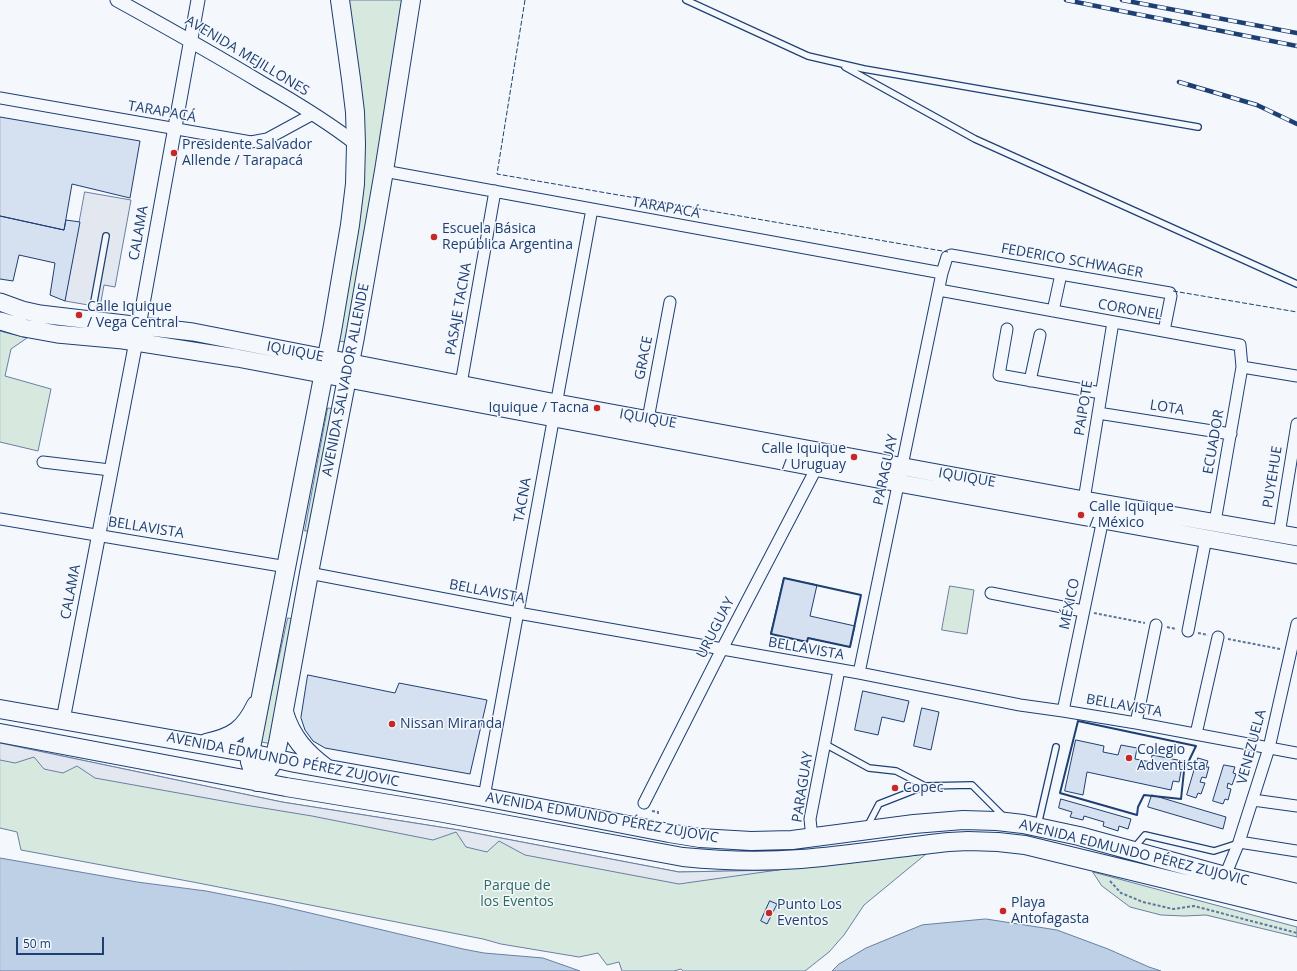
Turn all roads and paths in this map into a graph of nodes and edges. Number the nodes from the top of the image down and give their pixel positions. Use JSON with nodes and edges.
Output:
{"nodes":[{"id":1,"x":117,"y":0,"type":"edge"},
{"id":2,"x":198,"y":0,"type":"edge"},
{"id":3,"x":340,"y":0,"type":"edge"},
{"id":4,"x":411,"y":0,"type":"edge"},
{"id":5,"x":686,"y":0,"type":"edge"},
{"id":6,"x":190,"y":40,"type":"junction"},
{"id":7,"x":839,"y":63,"type":"junction"},
{"id":8,"x":0,"y":98,"type":"edge"},
{"id":9,"x":313,"y":114,"type":"junction"},
{"id":10,"x":1198,"y":127,"type":"dead end"},
{"id":11,"x":174,"y":129,"type":"junction"},
{"id":12,"x":356,"y":144,"type":"junction"},
{"id":13,"x":384,"y":171,"type":"junction"},
{"id":14,"x":495,"y":191,"type":"junction"},
{"id":15,"x":592,"y":209,"type":"junction"},
{"id":16,"x":106,"y":236,"type":"dead end"},
{"id":17,"x":942,"y":273,"type":"junction"},
{"id":18,"x":1061,"y":274,"type":"junction"},
{"id":19,"x":1297,"y":284,"type":"edge"},
{"id":20,"x":939,"y":290,"type":"junction"},
{"id":21,"x":0,"y":302,"type":"edge"},
{"id":22,"x":670,"y":302,"type":"dead end"},
{"id":23,"x":1053,"y":311,"type":"junction"},
{"id":24,"x":90,"y":320,"type":"junction"},
{"id":25,"x":0,"y":321,"type":"edge"},
{"id":26,"x":1113,"y":322,"type":"junction"},
{"id":27,"x":139,"y":326,"type":"junction"},
{"id":28,"x":1007,"y":328,"type":"dead end"},
{"id":29,"x":1164,"y":331,"type":"junction"},
{"id":30,"x":1040,"y":335,"type":"dead end"},
{"id":31,"x":135,"y":342,"type":"junction"},
{"id":32,"x":325,"y":367,"type":"junction"},
{"id":33,"x":1242,"y":367,"type":"junction"},
{"id":34,"x":349,"y":371,"type":"junction"},
{"id":35,"x":1297,"y":376,"type":"edge"},
{"id":36,"x":1030,"y":381,"type":"junction"},
{"id":37,"x":461,"y":384,"type":"junction"},
{"id":38,"x":1101,"y":393,"type":"junction"},
{"id":39,"x":555,"y":410,"type":"junction"},
{"id":40,"x":1098,"y":413,"type":"junction"},
{"id":41,"x":648,"y":419,"type":"junction"},
{"id":42,"x":1297,"y":424,"type":"edge"},
{"id":43,"x":1230,"y":434,"type":"junction"},
{"id":44,"x":43,"y":462,"type":"dead end"},
{"id":45,"x":902,"y":466,"type":"junction"},
{"id":46,"x":817,"y":467,"type":"junction"},
{"id":47,"x":110,"y":470,"type":"junction"},
{"id":48,"x":899,"y":483,"type":"junction"},
{"id":49,"x":1084,"y":500,"type":"junction"},
{"id":50,"x":1104,"y":512,"type":"junction"},
{"id":51,"x":0,"y":519,"type":"edge"},
{"id":52,"x":1215,"y":522,"type":"junction"},
{"id":53,"x":1279,"y":534,"type":"junction"},
{"id":54,"x":98,"y":535,"type":"junction"},
{"id":55,"x":1297,"y":537,"type":"edge"},
{"id":56,"x":1206,"y":538,"type":"junction"},
{"id":57,"x":1297,"y":554,"type":"edge"},
{"id":58,"x":287,"y":567,"type":"junction"},
{"id":59,"x":309,"y":573,"type":"junction"},
{"id":60,"x":991,"y":593,"type":"dead end"},
{"id":61,"x":1083,"y":611,"type":"junction"},
{"id":62,"x":518,"y":613,"type":"junction"},
{"id":63,"x":1297,"y":624,"type":"edge"},
{"id":64,"x":1156,"y":625,"type":"dead end"},
{"id":65,"x":1188,"y":631,"type":"dead end"},
{"id":66,"x":1218,"y":637,"type":"dead end"},
{"id":67,"x":722,"y":649,"type":"junction"},
{"id":68,"x":839,"y":670,"type":"junction"},
{"id":69,"x":859,"y":673,"type":"junction"},
{"id":70,"x":263,"y":690,"type":"junction"},
{"id":71,"x":0,"y":709,"type":"edge"},
{"id":72,"x":1063,"y":711,"type":"junction"},
{"id":73,"x":284,"y":712,"type":"junction"},
{"id":74,"x":63,"y":720,"type":"junction"},
{"id":75,"x":1136,"y":723,"type":"junction"},
{"id":76,"x":0,"y":733,"type":"edge"},
{"id":77,"x":1196,"y":734,"type":"junction"},
{"id":78,"x":200,"y":744,"type":"junction"},
{"id":79,"x":825,"y":744,"type":"junction"},
{"id":80,"x":1056,"y":747,"type":"dead end"},
{"id":81,"x":1269,"y":748,"type":"junction"},
{"id":82,"x":250,"y":753,"type":"junction"},
{"id":83,"x":1297,"y":753,"type":"edge"},
{"id":84,"x":274,"y":759,"type":"junction"},
{"id":85,"x":327,"y":769,"type":"junction"},
{"id":86,"x":256,"y":782,"type":"junction"},
{"id":87,"x":925,"y":786,"type":"junction"},
{"id":88,"x":484,"y":797,"type":"junction"},
{"id":89,"x":1253,"y":800,"type":"junction"},
{"id":90,"x":644,"y":803,"type":"dead end"},
{"id":91,"x":1297,"y":806,"type":"edge"},
{"id":92,"x":1009,"y":822,"type":"junction"},
{"id":93,"x":1038,"y":826,"type":"junction"},
{"id":94,"x":865,"y":831,"type":"junction"},
{"id":95,"x":812,"y":838,"type":"junction"},
{"id":96,"x":1239,"y":842,"type":"junction"},
{"id":97,"x":1133,"y":850,"type":"junction"},
{"id":98,"x":1297,"y":851,"type":"edge"},
{"id":99,"x":1225,"y":876,"type":"junction"},
{"id":100,"x":1108,"y":880,"type":"dead end"},
{"id":101,"x":1297,"y":893,"type":"edge"},
{"id":102,"x":1297,"y":910,"type":"edge"},
{"id":103,"x":1297,"y":933,"type":"edge"}],
"edges":[{"from":1,"to":6,"type":"street","name":"AVENIDA MEJILLONES"},
{"from":2,"to":6,"type":"street","name":"CALAMA"},
{"from":3,"to":12,"type":"highway","name":"AVENIDA SALVADOR ALLENDE"},
{"from":4,"to":13,"type":"highway","name":"AVENIDA SALVADOR ALLENDE"},
{"from":5,"to":7,"type":"lane"},
{"from":6,"to":9,"type":"street","name":"AVENIDA MEJILLONES"},
{"from":6,"to":11,"type":"street","name":"CALAMA"},
{"from":7,"to":10,"type":"lane"},
{"from":7,"to":19,"type":"lane"},
{"from":8,"to":11,"type":"street","name":"TARAPACÁ"},
{"from":9,"to":11,"type":"street","name":"TARAPACÁ"},
{"from":9,"to":12,"type":"street","name":"AVENIDA MEJILLONES"},
{"from":11,"to":27,"type":"street","name":"CALAMA"},
{"from":12,"to":32,"type":"highway","name":"AVENIDA SALVADOR ALLENDE"},
{"from":13,"to":14,"type":"street","name":"TARAPACÁ"},
{"from":13,"to":34,"type":"highway","name":"AVENIDA SALVADOR ALLENDE"},
{"from":14,"to":15,"type":"street","name":"TARAPACÁ"},
{"from":14,"to":37,"type":"street","name":"PASAJE TACNA"},
{"from":15,"to":17,"type":"street","name":"TARAPACÁ"},
{"from":15,"to":39,"type":"street","name":"TACNA"},
{"from":16,"to":24,"type":"lane"},
{"from":17,"to":18,"type":"street","name":"FEDERICO SCHWAGER"},
{"from":17,"to":20,"type":"street","name":"PARAGUAY"},
{"from":18,"to":23,"type":"street"},
{"from":18,"to":29,"type":"street","name":"FEDERICO SCHWAGER"},
{"from":20,"to":23,"type":"street","name":"CORONEL"},
{"from":20,"to":45,"type":"street","name":"PARAGUAY"},
{"from":21,"to":24,"type":"main road","name":"IQUIQUE"},
{"from":22,"to":41,"type":"street","name":"GRACE"},
{"from":23,"to":26,"type":"street","name":"CORONEL"},
{"from":24,"to":27,"type":"main road","name":"IQUIQUE"},
{"from":25,"to":31,"type":"main road","name":"IQUIQUE"},
{"from":26,"to":29,"type":"street","name":"CORONEL"},
{"from":26,"to":38,"type":"street","name":"PAIPOTE"},
{"from":27,"to":31,"type":"street","name":"CALAMA"},
{"from":27,"to":32,"type":"main road","name":"IQUIQUE"},
{"from":28,"to":36,"type":"street"},
{"from":29,"to":33,"type":"street","name":"CORONEL"},
{"from":30,"to":36,"type":"street"},
{"from":31,"to":32,"type":"main road","name":"IQUIQUE"},
{"from":31,"to":47,"type":"street","name":"CALAMA"},
{"from":32,"to":34,"type":"main road","name":"IQUIQUE"},
{"from":32,"to":58,"type":"highway","name":"AVENIDA SALVADOR ALLENDE"},
{"from":33,"to":35,"type":"street"},
{"from":33,"to":43,"type":"street","name":"ECUADOR"},
{"from":34,"to":37,"type":"main road","name":"IQUIQUE"},
{"from":34,"to":39,"type":"main road","name":"IQUIQUE"},
{"from":34,"to":59,"type":"highway","name":"AVENIDA SALVADOR ALLENDE"},
{"from":36,"to":38,"type":"street"},
{"from":37,"to":39,"type":"main road","name":"IQUIQUE"},
{"from":38,"to":40,"type":"street","name":"PAIPOTE"},
{"from":39,"to":41,"type":"main road","name":"IQUIQUE"},
{"from":39,"to":46,"type":"main road","name":"IQUIQUE"},
{"from":39,"to":62,"type":"street","name":"TACNA"},
{"from":40,"to":43,"type":"street","name":"LOTA"},
{"from":40,"to":49,"type":"street","name":"PAIPOTE"},
{"from":41,"to":45,"type":"main road","name":"IQUIQUE"},
{"from":42,"to":53,"type":"street","name":"PUYEHUE"},
{"from":43,"to":52,"type":"street","name":"ECUADOR"},
{"from":44,"to":47,"type":"street"},
{"from":45,"to":48,"type":"street","name":"PARAGUAY"},
{"from":45,"to":49,"type":"main road","name":"IQUIQUE"},
{"from":46,"to":48,"type":"main road","name":"IQUIQUE"},
{"from":46,"to":67,"type":"street","name":"URUGUAY"},
{"from":47,"to":54,"type":"street","name":"CALAMA"},
{"from":48,"to":50,"type":"main road","name":"IQUIQUE"},
{"from":48,"to":69,"type":"street","name":"PARAGUAY"},
{"from":49,"to":50,"type":"main road","name":"IQUIQUE"},
{"from":50,"to":52,"type":"main road","name":"IQUIQUE"},
{"from":50,"to":56,"type":"main road","name":"IQUIQUE"},
{"from":50,"to":61,"type":"street","name":"MÉXICO"},
{"from":51,"to":54,"type":"street","name":"BELLAVISTA"},
{"from":52,"to":53,"type":"main road","name":"IQUIQUE"},
{"from":53,"to":55,"type":"main road","name":"IQUIQUE"},
{"from":54,"to":58,"type":"street","name":"BELLAVISTA"},
{"from":54,"to":74,"type":"street","name":"CALAMA"},
{"from":56,"to":57,"type":"main road","name":"IQUIQUE"},
{"from":56,"to":65,"type":"street"},
{"from":58,"to":70,"type":"highway","name":"AVENIDA SALVADOR ALLENDE"},
{"from":59,"to":62,"type":"street","name":"BELLAVISTA"},
{"from":59,"to":73,"type":"highway","name":"AVENIDA SALVADOR ALLENDE"},
{"from":60,"to":61,"type":"street"},
{"from":61,"to":72,"type":"street","name":"MÉXICO"},
{"from":62,"to":67,"type":"street","name":"BELLAVISTA"},
{"from":62,"to":88,"type":"street","name":"TACNA"},
{"from":63,"to":81,"type":"street","name":"VENEZUELA"},
{"from":64,"to":75,"type":"street"},
{"from":66,"to":77,"type":"street"},
{"from":67,"to":68,"type":"street","name":"BELLAVISTA"},
{"from":67,"to":90,"type":"street","name":"URUGUAY"},
{"from":68,"to":69,"type":"street","name":"BELLAVISTA"},
{"from":68,"to":79,"type":"street","name":"PARAGUAY"},
{"from":69,"to":72,"type":"street","name":"BELLAVISTA"},
{"from":70,"to":78,"type":"highway"},
{"from":70,"to":82,"type":"highway","name":"AVENIDA SALVADOR ALLENDE"},
{"from":71,"to":74,"type":"highway","name":"AVENIDA EDMUNDO PÉREZ ZUJOVIC"},
{"from":72,"to":75,"type":"street","name":"BELLAVISTA"},
{"from":73,"to":84,"type":"highway","name":"AVENIDA SALVADOR ALLENDE"},
{"from":73,"to":85,"type":"highway"},
{"from":74,"to":78,"type":"highway","name":"AVENIDA EDMUNDO PÉREZ ZUJOVIC"},
{"from":75,"to":77,"type":"street","name":"BELLAVISTA"},
{"from":76,"to":86,"type":"highway","name":"AVENIDA EDMUNDO PÉREZ ZUJOVIC"},
{"from":77,"to":81,"type":"street","name":"BELLAVISTA"},
{"from":78,"to":82,"type":"highway","name":"AVENIDA EDMUNDO PÉREZ ZUJOVIC"},
{"from":79,"to":87,"type":"lane"},
{"from":79,"to":95,"type":"street","name":"PARAGUAY"},
{"from":80,"to":93,"type":"lane"},
{"from":81,"to":83,"type":"street","name":"BELLAVISTA"},
{"from":81,"to":89,"type":"street","name":"VENEZUELA"},
{"from":82,"to":84,"type":"highway","name":"AVENIDA EDMUNDO PÉREZ ZUJOVIC"},
{"from":82,"to":86,"type":"highway"},
{"from":84,"to":85,"type":"highway","name":"AVENIDA EDMUNDO PÉREZ ZUJOVIC"},
{"from":84,"to":86,"type":"highway"},
{"from":85,"to":88,"type":"highway","name":"AVENIDA EDMUNDO PÉREZ ZUJOVIC"},
{"from":86,"to":102,"type":"highway","name":"AVENIDA EDMUNDO PÉREZ ZUJOVIC"},
{"from":87,"to":92,"type":"lane"},
{"from":87,"to":94,"type":"lane"},
{"from":88,"to":95,"type":"highway","name":"AVENIDA EDMUNDO PÉREZ ZUJOVIC"},
{"from":89,"to":91,"type":"street"},
{"from":89,"to":96,"type":"street","name":"VENEZUELA"},
{"from":92,"to":93,"type":"highway","name":"AVENIDA EDMUNDO PÉREZ ZUJOVIC"},
{"from":92,"to":94,"type":"highway","name":"AVENIDA EDMUNDO PÉREZ ZUJOVIC"},
{"from":93,"to":97,"type":"highway","name":"AVENIDA EDMUNDO PÉREZ ZUJOVIC"},
{"from":94,"to":95,"type":"highway","name":"AVENIDA EDMUNDO PÉREZ ZUJOVIC"},
{"from":96,"to":97,"type":"lane"},
{"from":96,"to":98,"type":"street"},
{"from":96,"to":99,"type":"street","name":"VENEZUELA"},
{"from":97,"to":99,"type":"highway","name":"AVENIDA EDMUNDO PÉREZ ZUJOVIC"},
{"from":99,"to":101,"type":"highway","name":"AVENIDA EDMUNDO PÉREZ ZUJOVIC"},
{"from":100,"to":103,"type":"path"}]}
